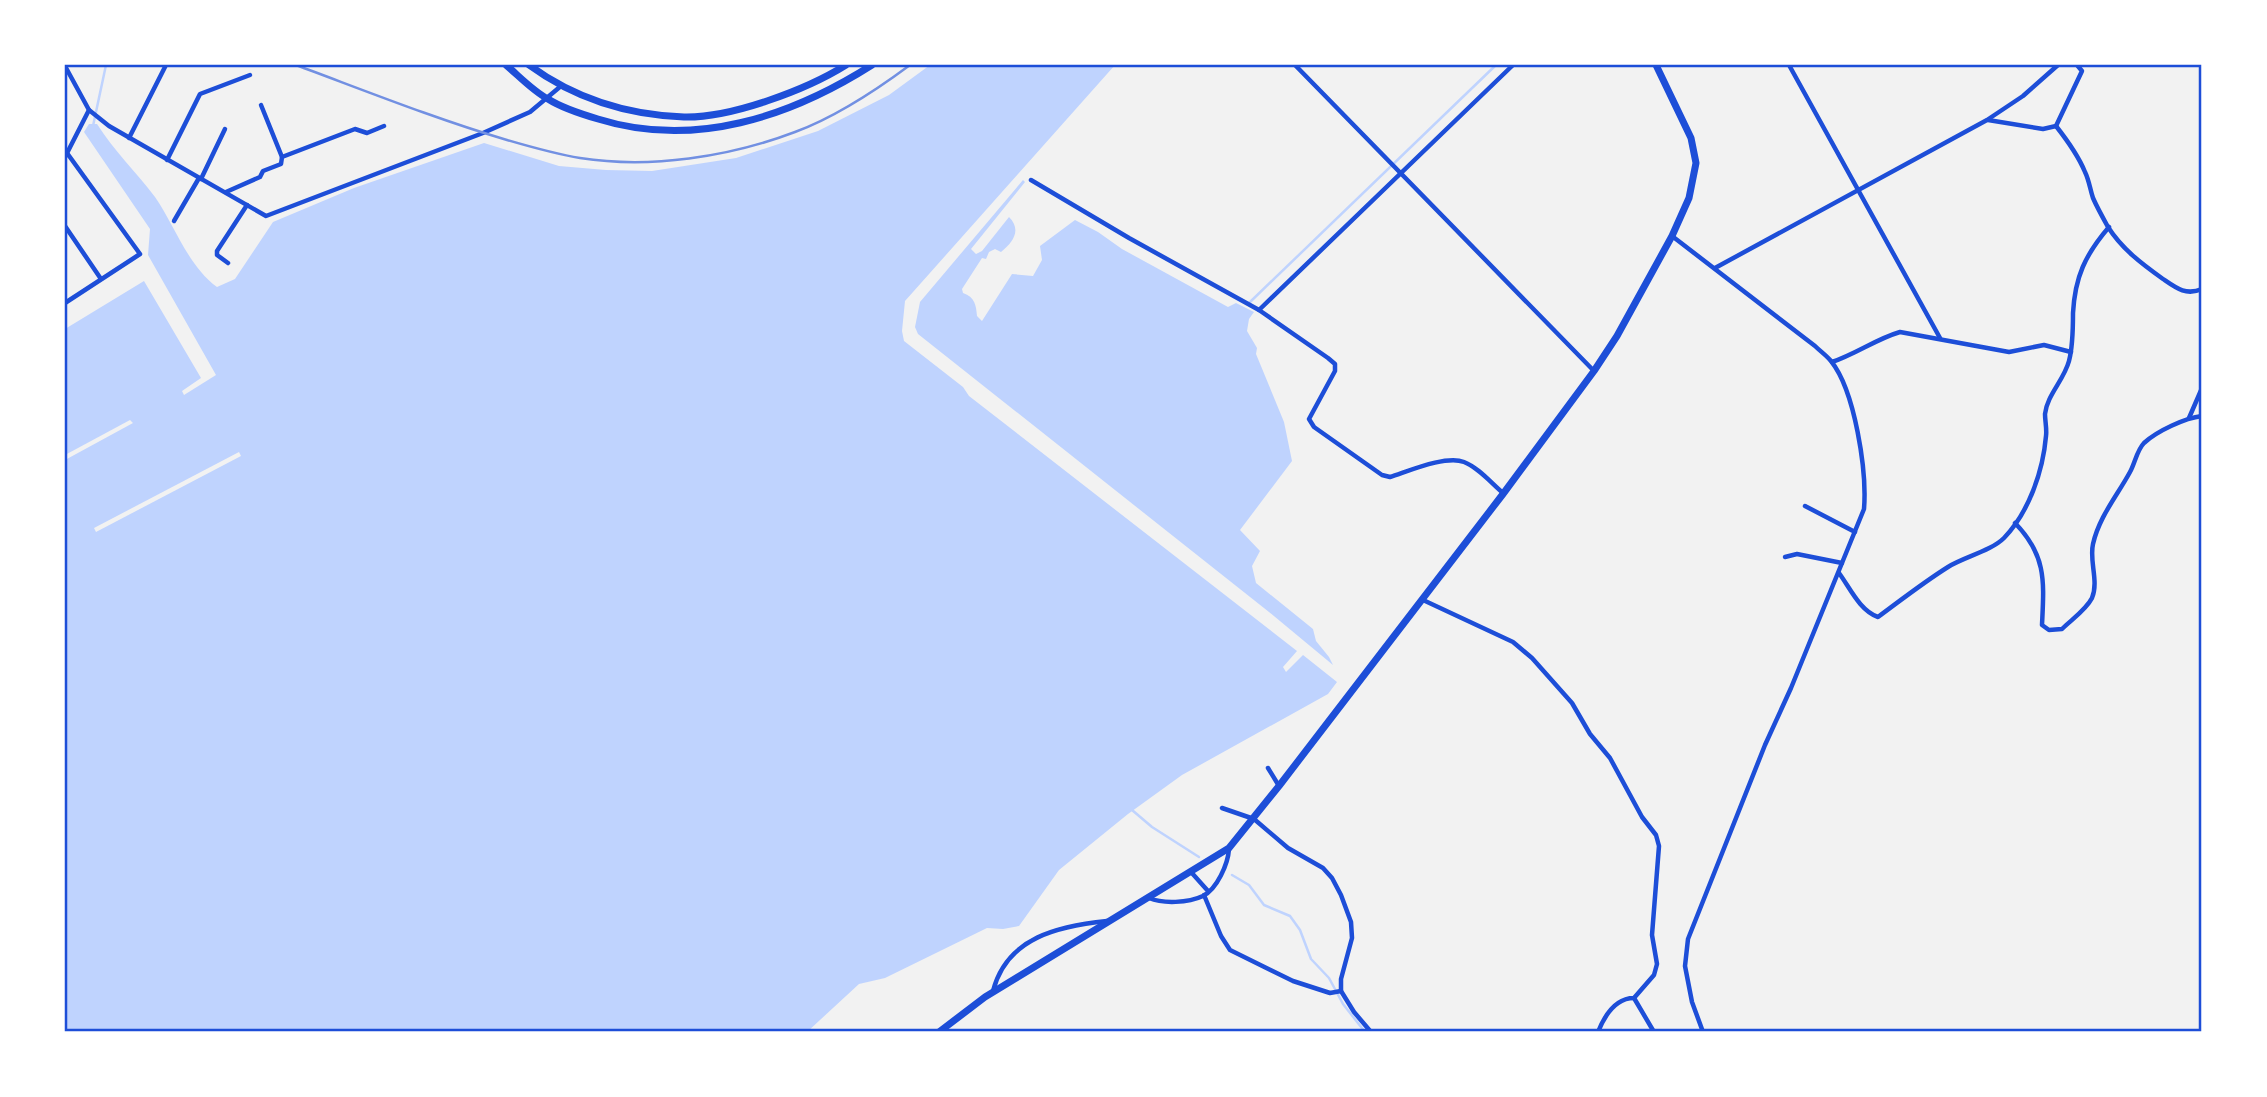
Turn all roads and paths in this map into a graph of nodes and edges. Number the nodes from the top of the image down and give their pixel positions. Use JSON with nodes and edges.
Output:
{"nodes":[{"id":1,"x":166,"y":65,"type":"edge"},
{"id":2,"x":506,"y":65,"type":"edge"},
{"id":3,"x":529,"y":65,"type":"edge"},
{"id":4,"x":846,"y":65,"type":"edge"},
{"id":5,"x":872,"y":65,"type":"edge"},
{"id":6,"x":1295,"y":65,"type":"edge"},
{"id":7,"x":1513,"y":65,"type":"edge"},
{"id":8,"x":1656,"y":65,"type":"edge"},
{"id":9,"x":1788,"y":65,"type":"edge"},
{"id":10,"x":2058,"y":65,"type":"edge"},
{"id":11,"x":2077,"y":65,"type":"edge"},
{"id":12,"x":65,"y":66,"type":"edge"},
{"id":13,"x":250,"y":75,"type":"dead end"},
{"id":14,"x":561,"y":86,"type":"junction"},
{"id":15,"x":547,"y":99,"type":"junction"},
{"id":16,"x":261,"y":105,"type":"dead end"},
{"id":17,"x":89,"y":110,"type":"junction"},
{"id":18,"x":1987,"y":120,"type":"junction"},
{"id":19,"x":384,"y":126,"type":"dead end"},
{"id":20,"x":2056,"y":126,"type":"junction"},
{"id":21,"x":225,"y":129,"type":"dead end"},
{"id":22,"x":129,"y":138,"type":"junction"},
{"id":23,"x":66,"y":155,"type":"edge"},
{"id":24,"x":282,"y":157,"type":"junction"},
{"id":25,"x":167,"y":160,"type":"junction"},
{"id":26,"x":1398,"y":171,"type":"junction"},
{"id":27,"x":200,"y":178,"type":"junction"},
{"id":28,"x":1031,"y":180,"type":"dead end"},
{"id":29,"x":1859,"y":191,"type":"junction"},
{"id":30,"x":226,"y":193,"type":"junction"},
{"id":31,"x":247,"y":205,"type":"junction"},
{"id":32,"x":174,"y":221,"type":"dead end"},
{"id":33,"x":65,"y":226,"type":"edge"},
{"id":34,"x":2109,"y":227,"type":"junction"},
{"id":35,"x":1672,"y":236,"type":"junction"},
{"id":36,"x":228,"y":264,"type":"dead end"},
{"id":37,"x":1715,"y":268,"type":"junction"},
{"id":38,"x":101,"y":279,"type":"junction"},
{"id":39,"x":2202,"y":289,"type":"edge"},
{"id":40,"x":65,"y":302,"type":"edge"},
{"id":41,"x":1257,"y":310,"type":"junction"},
{"id":42,"x":1940,"y":338,"type":"junction"},
{"id":43,"x":2071,"y":352,"type":"junction"},
{"id":44,"x":1832,"y":362,"type":"junction"},
{"id":45,"x":1594,"y":371,"type":"junction"},
{"id":46,"x":2202,"y":388,"type":"edge"},
{"id":47,"x":2202,"y":416,"type":"edge"},
{"id":48,"x":2189,"y":418,"type":"junction"},
{"id":49,"x":1503,"y":494,"type":"junction"},
{"id":50,"x":1805,"y":506,"type":"dead end"},
{"id":51,"x":2015,"y":523,"type":"junction"},
{"id":52,"x":1855,"y":532,"type":"junction"},
{"id":53,"x":1784,"y":557,"type":"dead end"},
{"id":54,"x":1842,"y":563,"type":"junction"},
{"id":55,"x":1839,"y":573,"type":"junction"},
{"id":56,"x":1423,"y":600,"type":"junction"},
{"id":57,"x":1268,"y":768,"type":"dead end"},
{"id":58,"x":1279,"y":786,"type":"junction"},
{"id":59,"x":1222,"y":808,"type":"dead end"},
{"id":60,"x":1254,"y":819,"type":"junction"},
{"id":61,"x":1229,"y":848,"type":"junction"},
{"id":62,"x":1191,"y":872,"type":"junction"},
{"id":63,"x":1206,"y":893,"type":"junction"},
{"id":64,"x":1149,"y":898,"type":"junction"},
{"id":65,"x":1112,"y":920,"type":"junction"},
{"id":66,"x":1340,"y":991,"type":"junction"},
{"id":67,"x":992,"y":993,"type":"junction"},
{"id":68,"x":1634,"y":998,"type":"junction"},
{"id":69,"x":939,"y":1032,"type":"edge"},
{"id":70,"x":1371,"y":1032,"type":"edge"},
{"id":71,"x":1598,"y":1032,"type":"edge"},
{"id":72,"x":1654,"y":1032,"type":"edge"},
{"id":73,"x":1703,"y":1032,"type":"edge"}],
"edges":[{"from":1,"to":22,"type":"street"},
{"from":2,"to":15,"type":"main road"},
{"from":3,"to":14,"type":"main road"},
{"from":4,"to":14,"type":"main road"},
{"from":5,"to":15,"type":"main road"},
{"from":6,"to":26,"type":"street"},
{"from":7,"to":26,"type":"street"},
{"from":8,"to":35,"type":"main road"},
{"from":9,"to":29,"type":"street"},
{"from":10,"to":18,"type":"street"},
{"from":11,"to":20,"type":"street"},
{"from":12,"to":17,"type":"street"},
{"from":13,"to":25,"type":"street"},
{"from":14,"to":15,"type":"street"},
{"from":15,"to":31,"type":"street"},
{"from":16,"to":24,"type":"street"},
{"from":17,"to":22,"type":"street"},
{"from":17,"to":23,"type":"street"},
{"from":18,"to":20,"type":"street"},
{"from":18,"to":29,"type":"street"},
{"from":19,"to":24,"type":"street"},
{"from":20,"to":34,"type":"street"},
{"from":21,"to":27,"type":"street"},
{"from":22,"to":25,"type":"street"},
{"from":23,"to":38,"type":"street"},
{"from":24,"to":30,"type":"street"},
{"from":25,"to":27,"type":"street"},
{"from":26,"to":41,"type":"street"},
{"from":26,"to":45,"type":"street"},
{"from":27,"to":30,"type":"street"},
{"from":27,"to":32,"type":"street"},
{"from":28,"to":41,"type":"street"},
{"from":29,"to":37,"type":"street"},
{"from":29,"to":42,"type":"street"},
{"from":30,"to":31,"type":"street"},
{"from":31,"to":36,"type":"street"},
{"from":33,"to":38,"type":"street"},
{"from":34,"to":39,"type":"street"},
{"from":34,"to":43,"type":"street"},
{"from":35,"to":37,"type":"street"},
{"from":35,"to":45,"type":"main road"},
{"from":37,"to":44,"type":"street"},
{"from":38,"to":40,"type":"street"},
{"from":41,"to":49,"type":"street"},
{"from":42,"to":43,"type":"street"},
{"from":42,"to":44,"type":"street"},
{"from":43,"to":51,"type":"street"},
{"from":44,"to":52,"type":"street"},
{"from":45,"to":49,"type":"main road"},
{"from":46,"to":48,"type":"street"},
{"from":47,"to":48,"type":"street"},
{"from":48,"to":51,"type":"street"},
{"from":49,"to":56,"type":"main road"},
{"from":50,"to":52,"type":"street"},
{"from":51,"to":55,"type":"street"},
{"from":52,"to":54,"type":"street"},
{"from":53,"to":54,"type":"street"},
{"from":54,"to":55,"type":"street"},
{"from":55,"to":73,"type":"street"},
{"from":56,"to":58,"type":"main road"},
{"from":56,"to":68,"type":"street"},
{"from":57,"to":58,"type":"street"},
{"from":58,"to":60,"type":"main road"},
{"from":59,"to":60,"type":"street"},
{"from":60,"to":61,"type":"main road"},
{"from":60,"to":66,"type":"street"},
{"from":61,"to":62,"type":"main road"},
{"from":61,"to":63,"type":"street"},
{"from":62,"to":63,"type":"street"},
{"from":62,"to":64,"type":"main road"},
{"from":63,"to":64,"type":"street"},
{"from":63,"to":66,"type":"street"},
{"from":64,"to":65,"type":"main road"},
{"from":65,"to":67,"type":"main road"},
{"from":65,"to":67,"type":"street"},
{"from":66,"to":70,"type":"street"},
{"from":67,"to":69,"type":"main road"},
{"from":68,"to":71,"type":"street"},
{"from":68,"to":72,"type":"street"}]}
